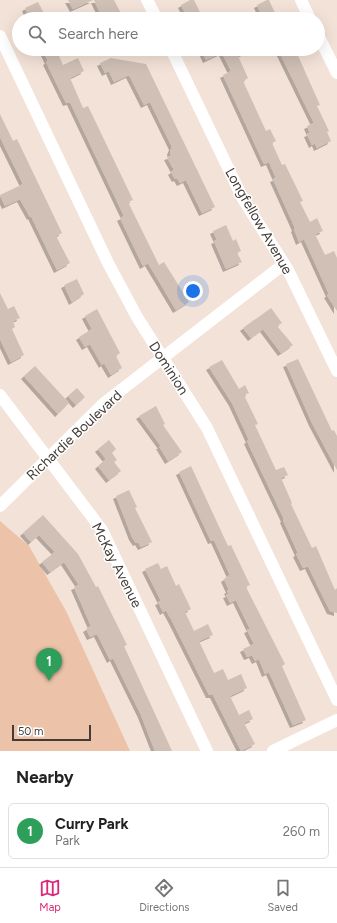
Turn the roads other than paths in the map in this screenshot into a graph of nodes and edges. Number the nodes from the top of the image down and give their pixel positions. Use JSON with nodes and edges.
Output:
{"nodes":[{"id":1,"x":148,"y":0,"type":"edge"},
{"id":2,"x":301,"y":0,"type":"edge"},
{"id":3,"x":154,"y":12,"type":"edge"},
{"id":4,"x":307,"y":12,"type":"edge"},
{"id":5,"x":0,"y":36,"type":"edge"},
{"id":6,"x":325,"y":49,"type":"edge"},
{"id":7,"x":174,"y":56,"type":"edge"},
{"id":8,"x":337,"y":73,"type":"edge"},
{"id":9,"x":284,"y":264,"type":"junction"},
{"id":10,"x":162,"y":358,"type":"junction"},
{"id":11,"x":337,"y":371,"type":"edge"},
{"id":12,"x":0,"y":396,"type":"edge"},
{"id":13,"x":47,"y":459,"type":"junction"},
{"id":14,"x":0,"y":506,"type":"edge"},
{"id":15,"x":337,"y":700,"type":"edge"},
{"id":16,"x":337,"y":720,"type":"edge"},
{"id":17,"x":207,"y":751,"type":"edge"},
{"id":18,"x":273,"y":751,"type":"edge"}],
"edges":[{"from":1,"to":3,"type":"street"},
{"from":2,"to":4,"type":"street"},
{"from":5,"to":10,"type":"street","name":"Dominion"},
{"from":6,"to":8,"type":"street"},
{"from":7,"to":9,"type":"street","name":"Longfellow Avenue"},
{"from":9,"to":10,"type":"street","name":"Richardie Boulevard"},
{"from":9,"to":11,"type":"street","name":"Longfellow Avenue"},
{"from":10,"to":13,"type":"street","name":"Richardie Boulevard"},
{"from":10,"to":15,"type":"street","name":"Dominion"},
{"from":12,"to":13,"type":"street","name":"McKay Avenue"},
{"from":13,"to":14,"type":"street","name":"Richardie Boulevard"},
{"from":13,"to":17,"type":"street","name":"McKay Avenue"},
{"from":16,"to":18,"type":"street"}]}
